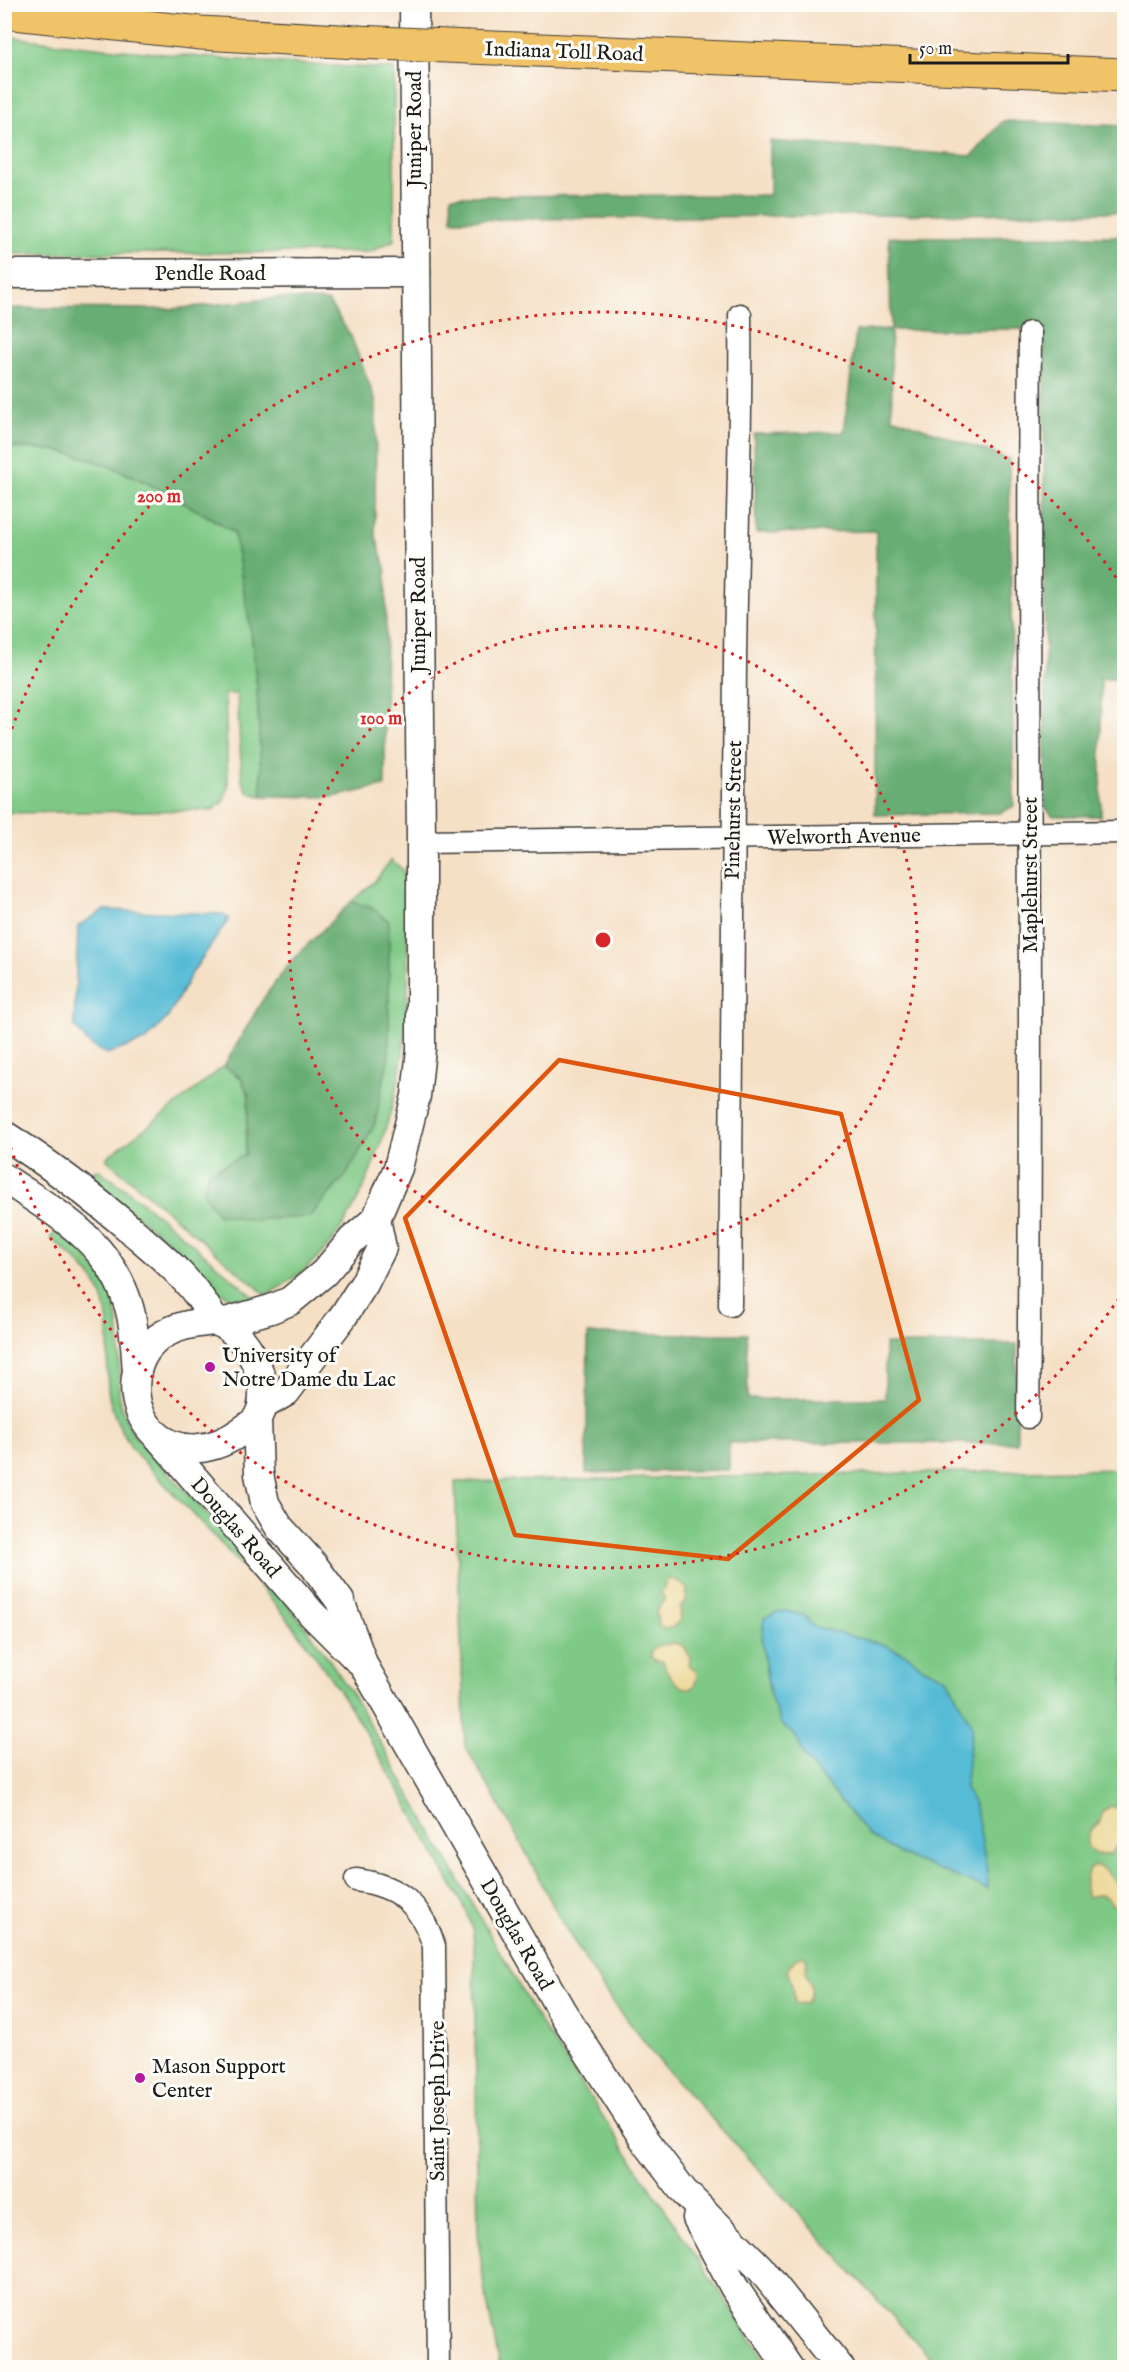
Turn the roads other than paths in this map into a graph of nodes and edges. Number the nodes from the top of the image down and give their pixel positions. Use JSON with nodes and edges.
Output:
{"nodes":[{"id":1,"x":414,"y":4,"type":"edge"},
{"id":2,"x":4,"y":12,"type":"edge"},
{"id":3,"x":1125,"y":75,"type":"edge"},
{"id":4,"x":416,"y":273,"type":"junction"},
{"id":5,"x":4,"y":274,"type":"edge"},
{"id":6,"x":740,"y":315,"type":"dead end"},
{"id":7,"x":1030,"y":333,"type":"dead end"},
{"id":8,"x":1125,"y":832,"type":"edge"},
{"id":9,"x":1030,"y":834,"type":"junction"},
{"id":10,"x":733,"y":838,"type":"junction"},
{"id":11,"x":420,"y":842,"type":"junction"},
{"id":12,"x":4,"y":1135,"type":"edge"},
{"id":13,"x":4,"y":1178,"type":"edge"},
{"id":14,"x":376,"y":1219,"type":"junction"},
{"id":15,"x":730,"y":1305,"type":"dead end"},
{"id":16,"x":218,"y":1322,"type":"junction"},
{"id":17,"x":137,"y":1371,"type":"junction"},
{"id":18,"x":259,"y":1413,"type":"junction"},
{"id":19,"x":1028,"y":1417,"type":"dead end"},
{"id":20,"x":160,"y":1439,"type":"junction"},
{"id":21,"x":364,"y":1666,"type":"junction"},
{"id":22,"x":356,"y":1880,"type":"dead end"},
{"id":23,"x":684,"y":2192,"type":"junction"},
{"id":24,"x":438,"y":2367,"type":"edge"},
{"id":25,"x":789,"y":2367,"type":"edge"},
{"id":26,"x":840,"y":2367,"type":"edge"}],
"edges":[{"from":1,"to":4,"type":"street","name":"Juniper Road"},
{"from":2,"to":3,"type":"highway","name":"Indiana Toll Road","bridge":true},
{"from":4,"to":5,"type":"street","name":"Pendle Road"},
{"from":4,"to":11,"type":"street","name":"Juniper Road"},
{"from":6,"to":10,"type":"street","name":"Pinehurst Street"},
{"from":7,"to":9,"type":"street","name":"Maplehurst Street"},
{"from":8,"to":9,"type":"street","name":"Welworth Avenue"},
{"from":9,"to":10,"type":"street","name":"Welworth Avenue"},
{"from":9,"to":19,"type":"street","name":"Maplehurst Street"},
{"from":10,"to":11,"type":"street","name":"Welworth Avenue"},
{"from":10,"to":15,"type":"street","name":"Pinehurst Street"},
{"from":11,"to":14,"type":"street","name":"Juniper Road"},
{"from":12,"to":16,"type":"street"},
{"from":13,"to":17,"type":"street"},
{"from":14,"to":16,"type":"street","name":"Juniper Road"},
{"from":14,"to":18,"type":"street"},
{"from":16,"to":17,"type":"street"},
{"from":16,"to":18,"type":"street"},
{"from":17,"to":20,"type":"street"},
{"from":18,"to":20,"type":"street"},
{"from":18,"to":21,"type":"street","name":"Douglas Road"},
{"from":20,"to":21,"type":"street","name":"Douglas Road"},
{"from":21,"to":23,"type":"street","name":"Douglas Road"},
{"from":22,"to":24,"type":"street","name":"Saint Joseph Drive"},
{"from":23,"to":25,"type":"street","name":"Douglas Road"},
{"from":23,"to":26,"type":"street","name":"Douglas Road"}]}
